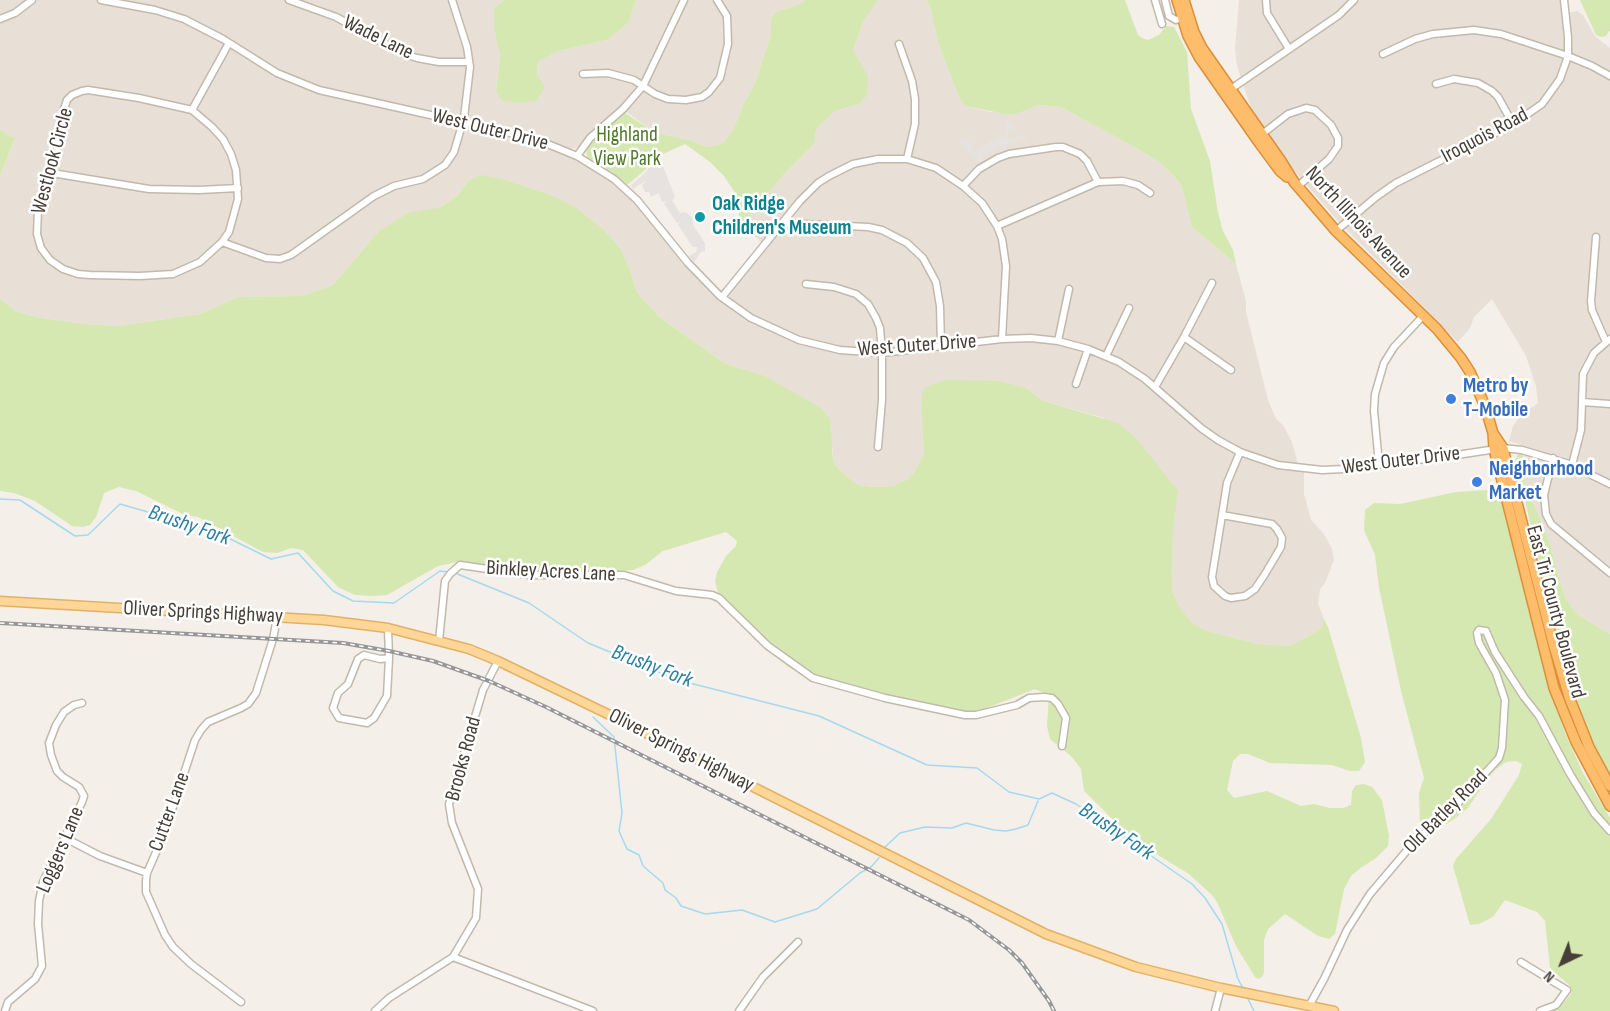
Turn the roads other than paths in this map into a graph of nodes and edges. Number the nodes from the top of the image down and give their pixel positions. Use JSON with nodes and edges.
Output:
{"nodes":[{"id":1,"x":32,"y":0,"type":"edge"},
{"id":2,"x":101,"y":0,"type":"edge"},
{"id":3,"x":289,"y":0,"type":"edge"},
{"id":4,"x":452,"y":0,"type":"edge"},
{"id":5,"x":684,"y":0,"type":"edge"},
{"id":6,"x":717,"y":0,"type":"edge"},
{"id":7,"x":1155,"y":0,"type":"edge"},
{"id":8,"x":1166,"y":0,"type":"edge"},
{"id":9,"x":1177,"y":0,"type":"edge"},
{"id":10,"x":1184,"y":0,"type":"edge"},
{"id":11,"x":1266,"y":0,"type":"edge"},
{"id":12,"x":1354,"y":0,"type":"edge"},
{"id":13,"x":1564,"y":0,"type":"edge"},
{"id":14,"x":1185,"y":17,"type":"junction"},
{"id":15,"x":0,"y":20,"type":"edge"},
{"id":16,"x":1162,"y":24,"type":"dead end"},
{"id":17,"x":229,"y":43,"type":"junction"},
{"id":18,"x":899,"y":44,"type":"dead end"},
{"id":19,"x":1289,"y":49,"type":"junction"},
{"id":20,"x":1383,"y":54,"type":"dead end"},
{"id":21,"x":1568,"y":56,"type":"junction"},
{"id":22,"x":469,"y":62,"type":"junction"},
{"id":23,"x":583,"y":74,"type":"dead end"},
{"id":24,"x":1610,"y":76,"type":"edge"},
{"id":25,"x":1436,"y":84,"type":"dead end"},
{"id":26,"x":643,"y":86,"type":"junction"},
{"id":27,"x":1227,"y":92,"type":"junction"},
{"id":28,"x":192,"y":110,"type":"junction"},
{"id":29,"x":462,"y":122,"type":"junction"},
{"id":30,"x":1513,"y":124,"type":"junction"},
{"id":31,"x":1259,"y":137,"type":"junction"},
{"id":32,"x":578,"y":156,"type":"junction"},
{"id":33,"x":907,"y":159,"type":"junction"},
{"id":34,"x":52,"y":173,"type":"junction"},
{"id":35,"x":1098,"y":182,"type":"junction"},
{"id":36,"x":1295,"y":184,"type":"junction"},
{"id":37,"x":963,"y":186,"type":"junction"},
{"id":38,"x":238,"y":188,"type":"junction"},
{"id":39,"x":1150,"y":193,"type":"dead end"},
{"id":40,"x":782,"y":223,"type":"junction"},
{"id":41,"x":997,"y":226,"type":"junction"},
{"id":42,"x":1336,"y":231,"type":"junction"},
{"id":43,"x":1596,"y":237,"type":"dead end"},
{"id":44,"x":222,"y":242,"type":"junction"},
{"id":45,"x":1212,"y":283,"type":"dead end"},
{"id":46,"x":806,"y":284,"type":"dead end"},
{"id":47,"x":1069,"y":289,"type":"dead end"},
{"id":48,"x":722,"y":297,"type":"junction"},
{"id":49,"x":1129,"y":308,"type":"dead end"},
{"id":50,"x":1423,"y":316,"type":"junction"},
{"id":51,"x":1184,"y":337,"type":"junction"},
{"id":52,"x":1002,"y":339,"type":"junction"},
{"id":53,"x":1608,"y":340,"type":"edge"},
{"id":54,"x":1058,"y":341,"type":"junction"},
{"id":55,"x":941,"y":346,"type":"junction"},
{"id":56,"x":1088,"y":349,"type":"junction"},
{"id":57,"x":882,"y":353,"type":"junction"},
{"id":58,"x":1106,"y":356,"type":"junction"},
{"id":59,"x":1230,"y":370,"type":"dead end"},
{"id":60,"x":1076,"y":384,"type":"dead end"},
{"id":61,"x":1155,"y":387,"type":"junction"},
{"id":62,"x":1582,"y":402,"type":"junction"},
{"id":63,"x":1610,"y":404,"type":"edge"},
{"id":64,"x":1493,"y":433,"type":"joint"},
{"id":65,"x":878,"y":447,"type":"dead end"},
{"id":66,"x":1499,"y":448,"type":"junction"},
{"id":67,"x":1240,"y":452,"type":"junction"},
{"id":68,"x":1553,"y":458,"type":"junction"},
{"id":69,"x":1379,"y":464,"type":"junction"},
{"id":70,"x":1572,"y":465,"type":"junction"},
{"id":71,"x":1610,"y":484,"type":"edge"},
{"id":72,"x":1222,"y":515,"type":"junction"},
{"id":73,"x":1610,"y":573,"type":"edge"},
{"id":74,"x":0,"y":601,"type":"edge"},
{"id":75,"x":277,"y":618,"type":"junction"},
{"id":76,"x":388,"y":628,"type":"junction"},
{"id":77,"x":439,"y":641,"type":"junction"},
{"id":78,"x":389,"y":658,"type":"junction"},
{"id":79,"x":498,"y":661,"type":"junction"},
{"id":80,"x":82,"y":703,"type":"dead end"},
{"id":81,"x":1062,"y":746,"type":"dead end"},
{"id":82,"x":1610,"y":786,"type":"edge"},
{"id":83,"x":1610,"y":806,"type":"edge"},
{"id":84,"x":1610,"y":831,"type":"edge"},
{"id":85,"x":65,"y":838,"type":"junction"},
{"id":86,"x":147,"y":873,"type":"junction"},
{"id":87,"x":798,"y":942,"type":"dead end"},
{"id":88,"x":453,"y":957,"type":"junction"},
{"id":89,"x":1521,"y":962,"type":"dead end"},
{"id":90,"x":1221,"y":988,"type":"junction"},
{"id":91,"x":241,"y":1002,"type":"dead end"},
{"id":92,"x":1309,"y":1006,"type":"junction"},
{"id":93,"x":5,"y":1011,"type":"edge"},
{"id":94,"x":375,"y":1011,"type":"edge"},
{"id":95,"x":592,"y":1011,"type":"edge"},
{"id":96,"x":739,"y":1011,"type":"edge"},
{"id":97,"x":1215,"y":1011,"type":"edge"},
{"id":98,"x":1334,"y":1011,"type":"edge"},
{"id":99,"x":1540,"y":1011,"type":"edge"}],
"edges":[{"from":1,"to":15,"type":"street"},
{"from":2,"to":17,"type":"street","name":"West Outer Drive"},
{"from":3,"to":22,"type":"street","name":"Wade Lane"},
{"from":4,"to":22,"type":"street"},
{"from":5,"to":26,"type":"street"},
{"from":6,"to":26,"type":"street"},
{"from":7,"to":16,"type":"street"},
{"from":8,"to":14,"type":"street"},
{"from":9,"to":14,"type":"highway"},
{"from":10,"to":14,"type":"highway","name":"North Illinois Avenue"},
{"from":11,"to":19,"type":"street"},
{"from":12,"to":19,"type":"street"},
{"from":13,"to":21,"type":"street","name":"Iroquois Road"},
{"from":14,"to":27,"type":"highway","name":"North Illinois Avenue"},
{"from":17,"to":28,"type":"street"},
{"from":17,"to":29,"type":"street","name":"West Outer Drive"},
{"from":18,"to":33,"type":"street"},
{"from":19,"to":27,"type":"street"},
{"from":20,"to":21,"type":"street"},
{"from":21,"to":24,"type":"street"},
{"from":21,"to":30,"type":"street","name":"Iroquois Road"},
{"from":22,"to":29,"type":"street"},
{"from":23,"to":26,"type":"street"},
{"from":25,"to":30,"type":"street"},
{"from":26,"to":32,"type":"street"},
{"from":27,"to":31,"type":"highway","name":"North Illinois Avenue"},
{"from":28,"to":34,"type":"street","name":"Westlook Circle"},
{"from":28,"to":38,"type":"street","name":"Westlook Circle"},
{"from":29,"to":32,"type":"street","name":"West Outer Drive"},
{"from":29,"to":44,"type":"street"},
{"from":30,"to":42,"type":"street","name":"Iroquois Road"},
{"from":31,"to":36,"type":"highway","name":"North Illinois Avenue"},
{"from":31,"to":36,"type":"street"},
{"from":32,"to":48,"type":"street","name":"West Outer Drive"},
{"from":33,"to":37,"type":"street"},
{"from":33,"to":40,"type":"street"},
{"from":34,"to":38,"type":"street"},
{"from":34,"to":44,"type":"street","name":"Westlook Circle"},
{"from":35,"to":37,"type":"street"},
{"from":35,"to":39,"type":"street"},
{"from":35,"to":41,"type":"street"},
{"from":36,"to":42,"type":"highway","name":"North Illinois Avenue"},
{"from":37,"to":41,"type":"street"},
{"from":38,"to":44,"type":"street","name":"Westlook Circle"},
{"from":40,"to":48,"type":"street"},
{"from":40,"to":55,"type":"street"},
{"from":41,"to":52,"type":"street"},
{"from":42,"to":50,"type":"highway","name":"North Illinois Avenue"},
{"from":43,"to":53,"type":"street"},
{"from":45,"to":51,"type":"street"},
{"from":46,"to":57,"type":"street"},
{"from":47,"to":54,"type":"street"},
{"from":48,"to":57,"type":"street","name":"West Outer Drive"},
{"from":49,"to":58,"type":"street"},
{"from":50,"to":64,"type":"highway","name":"North Illinois Avenue"},
{"from":50,"to":69,"type":"street"},
{"from":51,"to":59,"type":"street"},
{"from":51,"to":61,"type":"street"},
{"from":52,"to":54,"type":"street","name":"West Outer Drive"},
{"from":52,"to":55,"type":"street","name":"West Outer Drive"},
{"from":53,"to":62,"type":"street"},
{"from":54,"to":56,"type":"street","name":"West Outer Drive"},
{"from":55,"to":57,"type":"street","name":"West Outer Drive"},
{"from":56,"to":58,"type":"street","name":"West Outer Drive"},
{"from":56,"to":60,"type":"street"},
{"from":57,"to":65,"type":"street"},
{"from":58,"to":61,"type":"street","name":"West Outer Drive"},
{"from":61,"to":67,"type":"street","name":"West Outer Drive"},
{"from":62,"to":63,"type":"street"},
{"from":62,"to":70,"type":"street"},
{"from":64,"to":66,"type":"highway","name":"East Tri County Boulevard"},
{"from":66,"to":68,"type":"street","name":"West Outer Drive"},
{"from":66,"to":69,"type":"street","name":"West Outer Drive"},
{"from":66,"to":82,"type":"highway","name":"East Tri County Boulevard"},
{"from":66,"to":83,"type":"highway","name":"East Tri County Boulevard"},
{"from":67,"to":69,"type":"street","name":"West Outer Drive"},
{"from":67,"to":72,"type":"street"},
{"from":68,"to":70,"type":"street","name":"West Outer Drive"},
{"from":68,"to":73,"type":"street"},
{"from":70,"to":71,"type":"street","name":"West Outer Drive"},
{"from":72,"to":72,"type":"street"},
{"from":74,"to":75,"type":"main road","name":"Oliver Springs Highway"},
{"from":75,"to":76,"type":"main road","name":"Oliver Springs Highway"},
{"from":75,"to":86,"type":"street","name":"Cutter Lane"},
{"from":76,"to":77,"type":"main road","name":"Oliver Springs Highway"},
{"from":76,"to":78,"type":"street"},
{"from":77,"to":79,"type":"main road","name":"Oliver Springs Highway"},
{"from":77,"to":81,"type":"street","name":"Binkley Acres Lane"},
{"from":78,"to":78,"type":"street"},
{"from":79,"to":88,"type":"street","name":"Brooks Road"},
{"from":79,"to":90,"type":"main road","name":"Oliver Springs Highway"},
{"from":80,"to":85,"type":"street","name":"Loggers Lane"},
{"from":84,"to":92,"type":"street","name":"Old Batley Road"},
{"from":85,"to":86,"type":"street"},
{"from":85,"to":93,"type":"street","name":"Loggers Lane"},
{"from":86,"to":91,"type":"street","name":"Cutter Lane"},
{"from":87,"to":96,"type":"street"},
{"from":88,"to":94,"type":"street"},
{"from":88,"to":95,"type":"street"},
{"from":89,"to":99,"type":"street"},
{"from":90,"to":92,"type":"main road","name":"Oliver Springs Highway"},
{"from":90,"to":97,"type":"street"},
{"from":92,"to":98,"type":"main road","name":"Oliver Springs Highway"}]}
